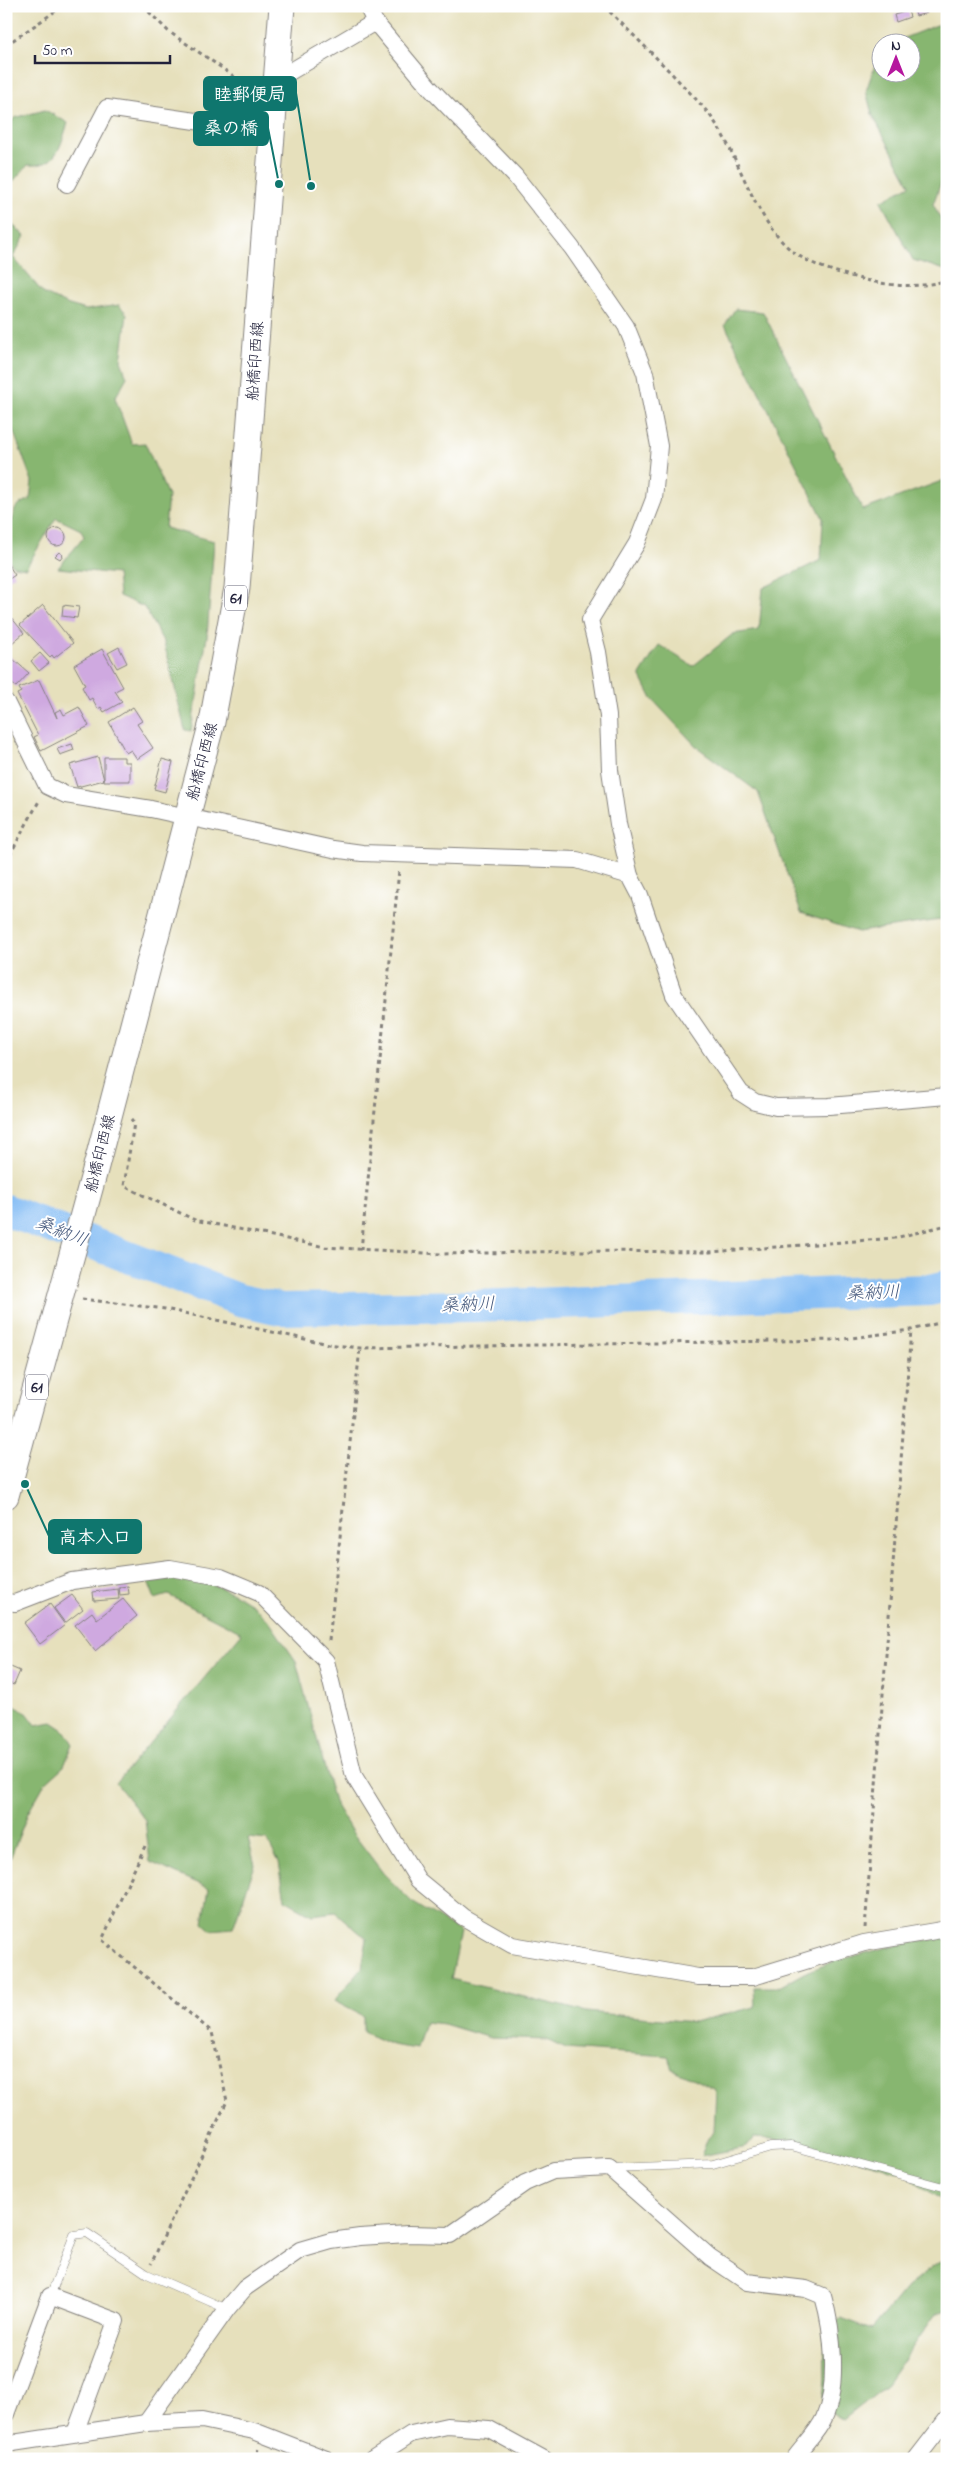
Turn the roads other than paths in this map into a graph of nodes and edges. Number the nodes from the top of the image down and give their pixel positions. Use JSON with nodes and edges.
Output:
{"nodes":[{"id":1,"x":282,"y":6,"type":"edge"},
{"id":2,"x":367,"y":6,"type":"edge"},
{"id":3,"x":376,"y":22,"type":"junction"},
{"id":4,"x":276,"y":80,"type":"junction"},
{"id":5,"x":67,"y":184,"type":"dead end"},
{"id":6,"x":6,"y":702,"type":"edge"},
{"id":7,"x":186,"y":818,"type":"junction"},
{"id":8,"x":630,"y":876,"type":"junction"},
{"id":9,"x":947,"y":1096,"type":"edge"},
{"id":10,"x":6,"y":1496,"type":"edge"},
{"id":11,"x":6,"y":1602,"type":"edge"},
{"id":12,"x":947,"y":1929,"type":"edge"},
{"id":13,"x":609,"y":2168,"type":"junction"},
{"id":14,"x":947,"y":2188,"type":"edge"},
{"id":15,"x":50,"y":2296,"type":"junction"},
{"id":16,"x":227,"y":2309,"type":"junction"},
{"id":17,"x":6,"y":2414,"type":"edge"},
{"id":18,"x":947,"y":2419,"type":"edge"},
{"id":19,"x":146,"y":2423,"type":"junction"},
{"id":20,"x":76,"y":2433,"type":"junction"},
{"id":21,"x":6,"y":2444,"type":"edge"},
{"id":22,"x":326,"y":2459,"type":"edge"},
{"id":23,"x":372,"y":2459,"type":"edge"},
{"id":24,"x":544,"y":2459,"type":"edge"},
{"id":25,"x":794,"y":2459,"type":"edge"},
{"id":26,"x":916,"y":2459,"type":"edge"}],
"edges":[{"from":1,"to":4,"type":"main road","name":"船橋印西線","number":"61"},
{"from":2,"to":3,"type":"street"},
{"from":3,"to":4,"type":"street"},
{"from":3,"to":8,"type":"street"},
{"from":4,"to":5,"type":"street"},
{"from":4,"to":7,"type":"main road","name":"船橋印西線","number":"61"},
{"from":6,"to":7,"type":"street"},
{"from":7,"to":8,"type":"street"},
{"from":7,"to":10,"type":"main road","name":"船橋印西線","number":"61"},
{"from":8,"to":9,"type":"street"},
{"from":11,"to":12,"type":"street"},
{"from":13,"to":14,"type":"lane"},
{"from":13,"to":16,"type":"street"},
{"from":13,"to":25,"type":"street"},
{"from":15,"to":16,"type":"lane"},
{"from":15,"to":17,"type":"street"},
{"from":15,"to":20,"type":"street"},
{"from":16,"to":19,"type":"street"},
{"from":18,"to":26,"type":"street"},
{"from":19,"to":20,"type":"street"},
{"from":19,"to":22,"type":"street"},
{"from":20,"to":21,"type":"street"},
{"from":23,"to":24,"type":"street"}]}
